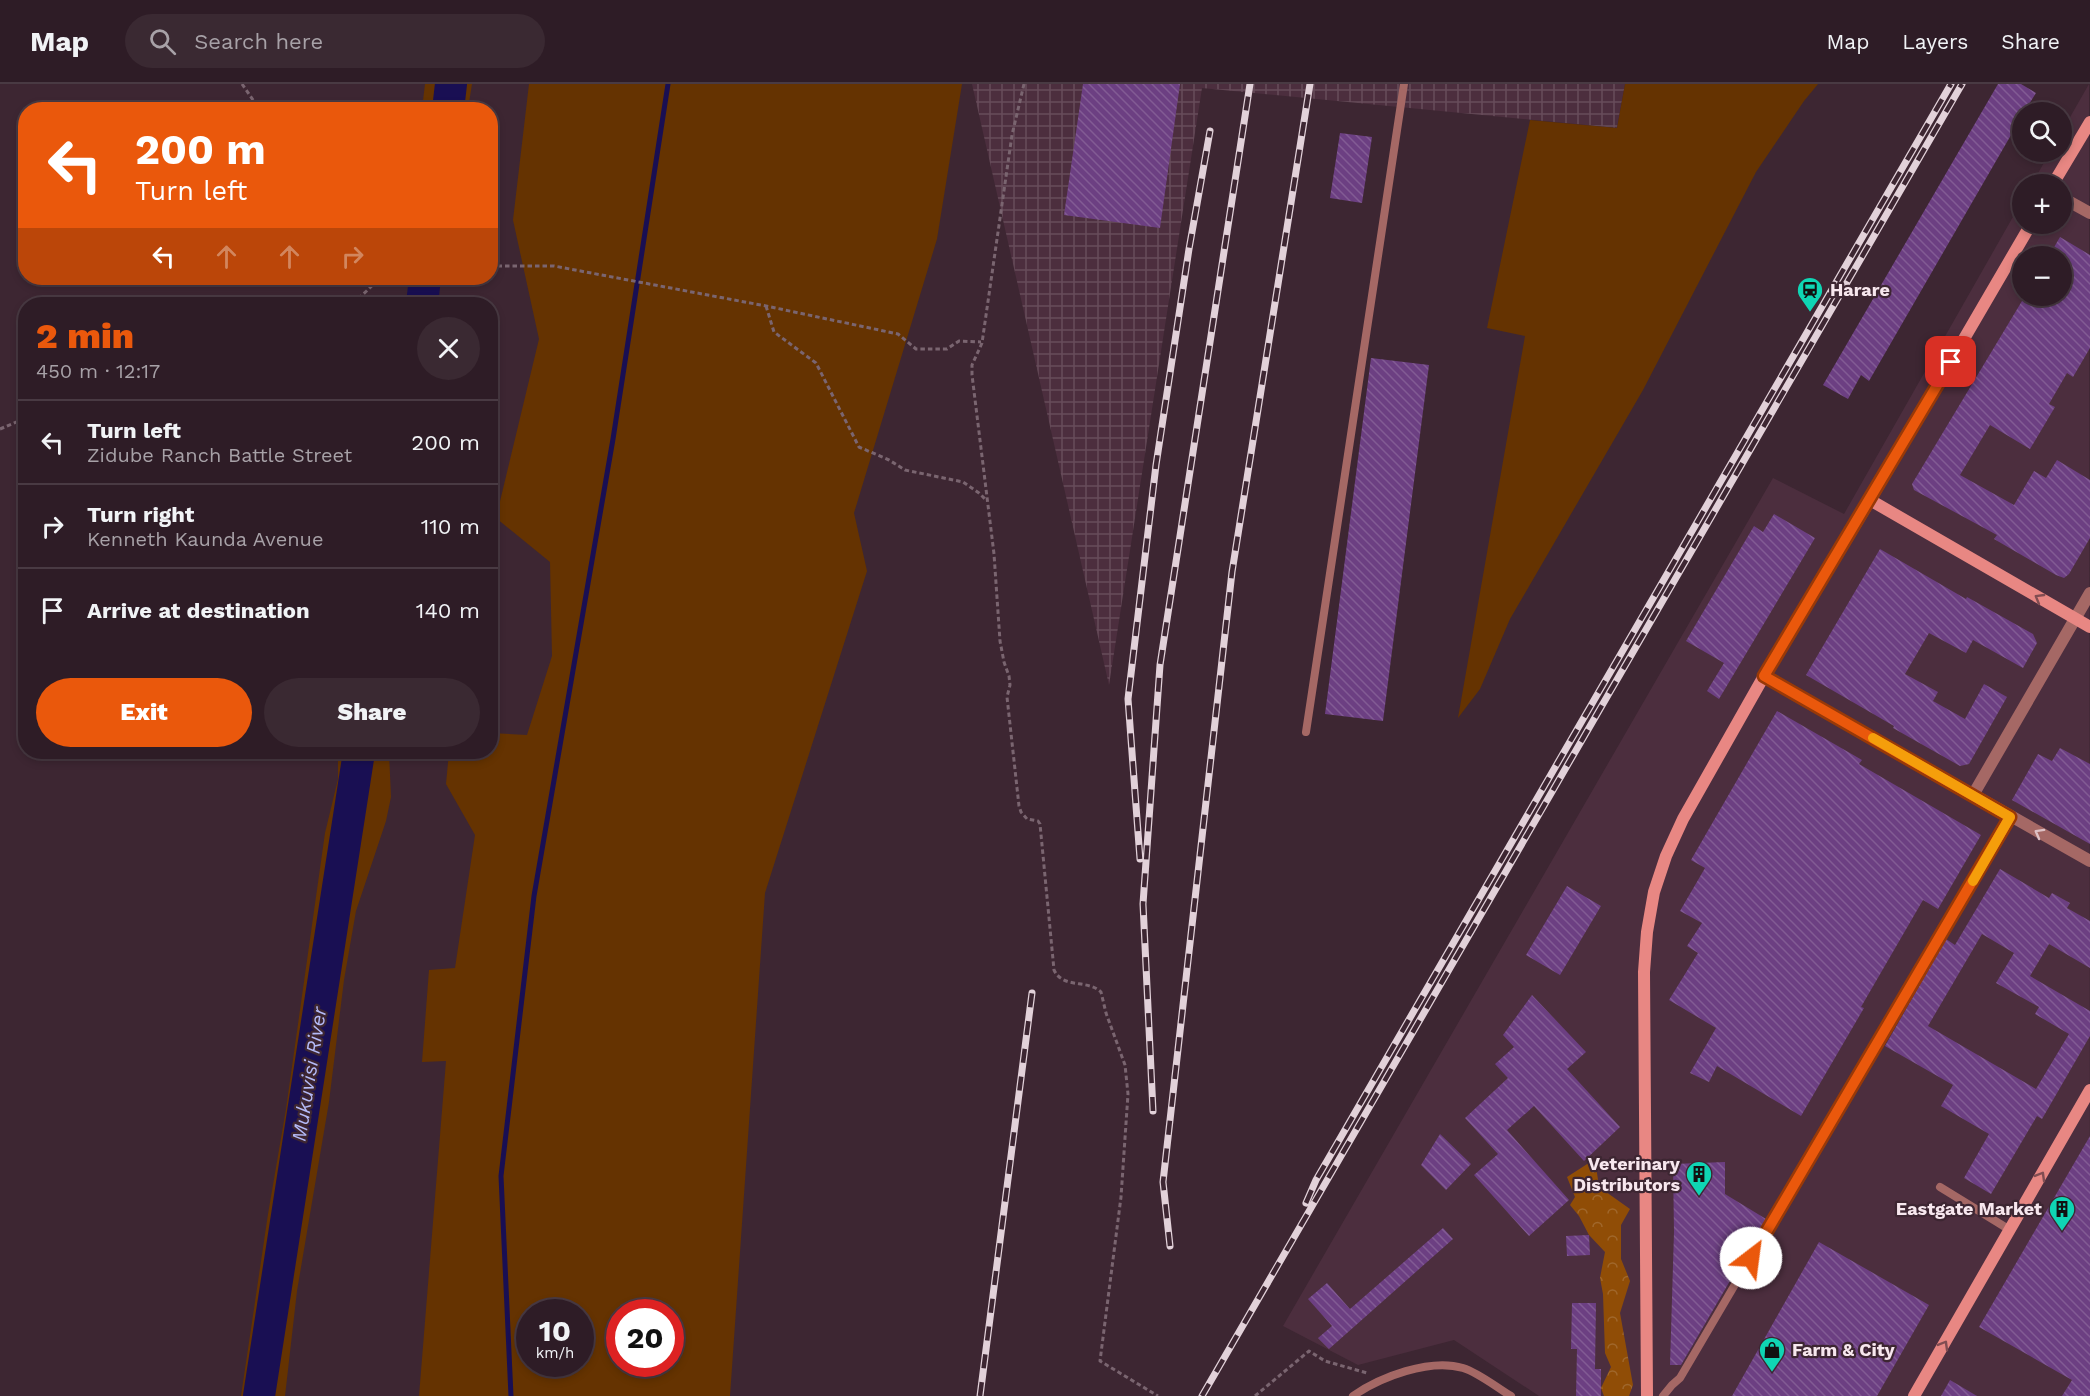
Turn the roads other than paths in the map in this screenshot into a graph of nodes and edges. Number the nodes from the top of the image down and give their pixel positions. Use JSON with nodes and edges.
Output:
{"nodes":[{"id":1,"x":1404,"y":84,"type":"edge"},
{"id":2,"x":2090,"y":122,"type":"edge"},
{"id":3,"x":2060,"y":174,"type":"edge"},
{"id":4,"x":2072,"y":203,"type":"edge"},
{"id":5,"x":2090,"y":213,"type":"edge"},
{"id":6,"x":2025,"y":234,"type":"edge"},
{"id":7,"x":1870,"y":500,"type":"junction"},
{"id":8,"x":2090,"y":593,"type":"edge"},
{"id":9,"x":2075,"y":619,"type":"junction"},
{"id":10,"x":2090,"y":627,"type":"edge"},
{"id":11,"x":1764,"y":676,"type":"junction"},
{"id":12,"x":1306,"y":732,"type":"dead end"},
{"id":13,"x":1972,"y":795,"type":"junction"},
{"id":14,"x":2010,"y":817,"type":"junction"},
{"id":15,"x":2090,"y":861,"type":"edge"},
{"id":16,"x":2090,"y":1090,"type":"edge"},
{"id":17,"x":1940,"y":1187,"type":"dead end"},
{"id":18,"x":2010,"y":1230,"type":"junction"},
{"id":19,"x":1507,"y":1395,"type":"edge"},
{"id":20,"x":1353,"y":1396,"type":"edge"},
{"id":21,"x":1647,"y":1396,"type":"edge"},
{"id":22,"x":1663,"y":1396,"type":"edge"},
{"id":23,"x":1914,"y":1396,"type":"edge"}],
"edges":[{"from":1,"to":12,"type":"lane"},
{"from":2,"to":3,"type":"main road"},
{"from":4,"to":5,"type":"street"},
{"from":6,"to":7,"type":"main road"},
{"from":9,"to":7,"type":"main road","one_way":true},
{"from":7,"to":11,"type":"main road"},
{"from":8,"to":9,"type":"street"},
{"from":9,"to":10,"type":"main road"},
{"from":9,"to":13,"type":"street"},
{"from":11,"to":13,"type":"street"},
{"from":11,"to":21,"type":"main road"},
{"from":13,"to":14,"type":"street"},
{"from":15,"to":14,"type":"street","one_way":true},
{"from":14,"to":22,"type":"lane"},
{"from":18,"to":16,"type":"main road","one_way":true},
{"from":17,"to":18,"type":"lane"},
{"from":23,"to":18,"type":"main road","one_way":true},
{"from":19,"to":20,"type":"lane"}]}
